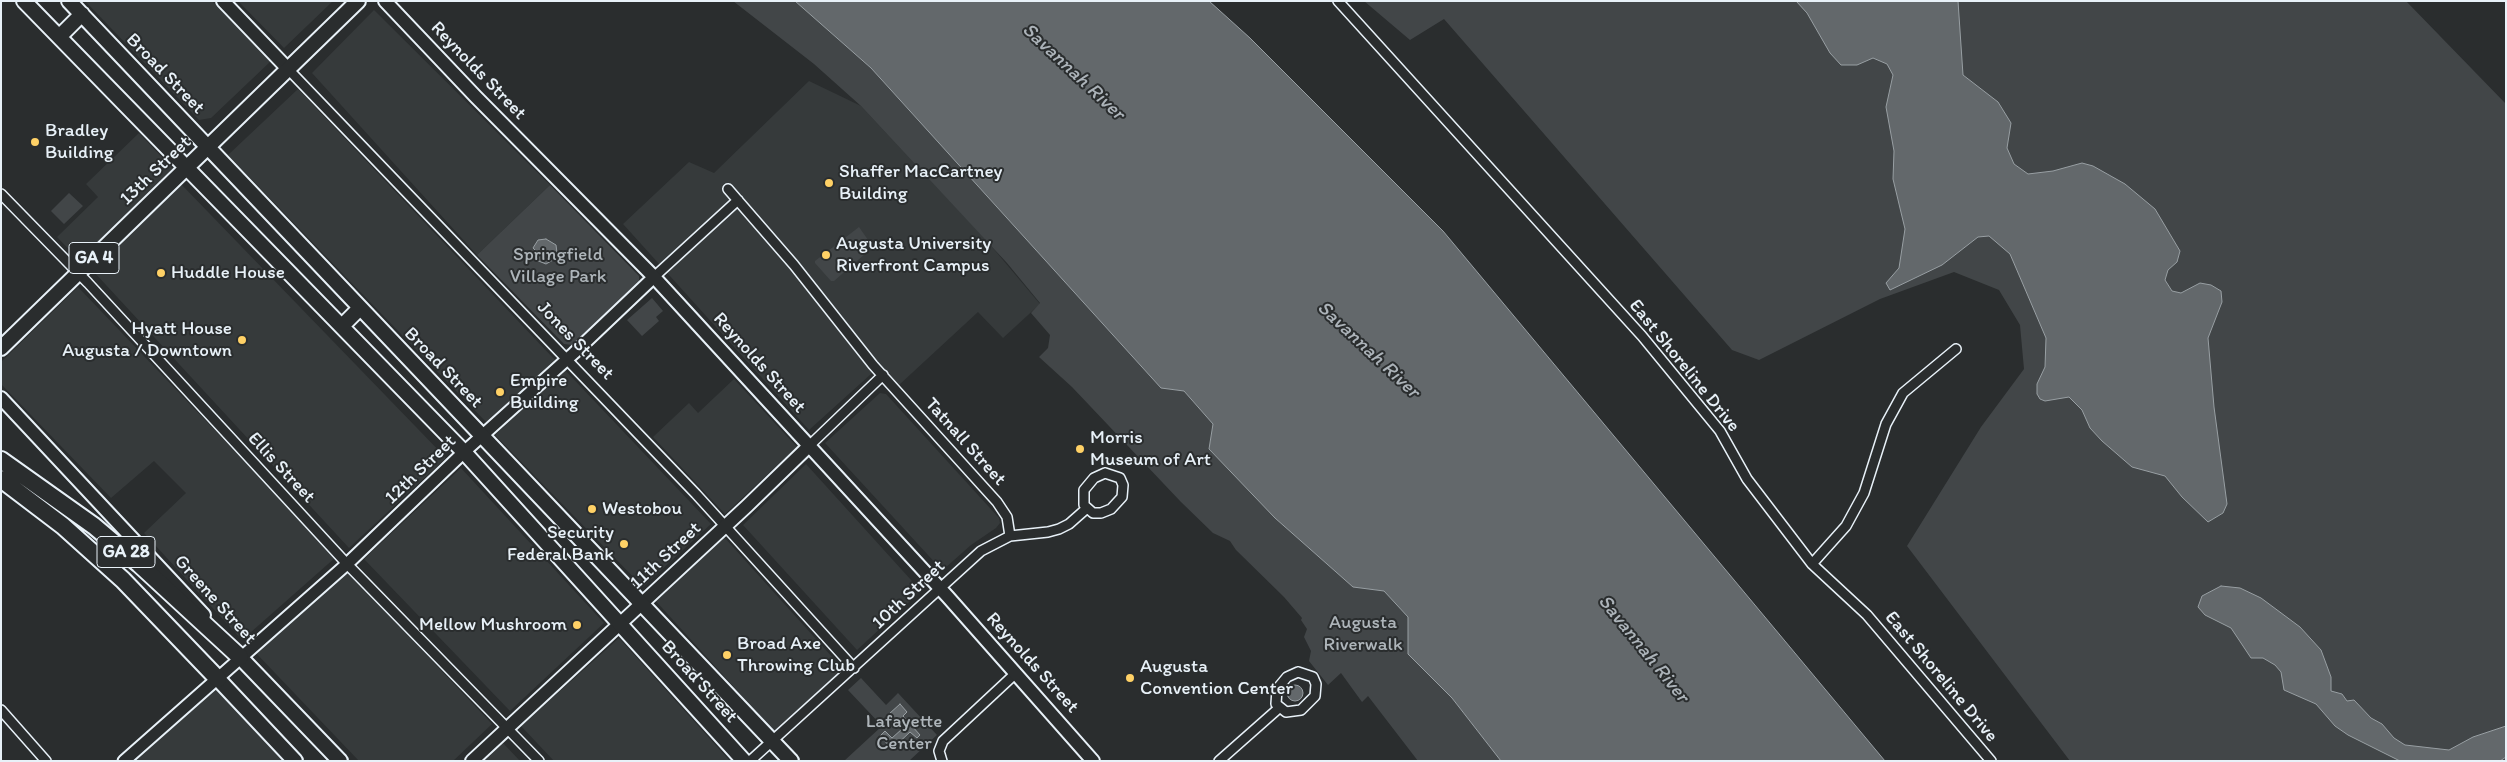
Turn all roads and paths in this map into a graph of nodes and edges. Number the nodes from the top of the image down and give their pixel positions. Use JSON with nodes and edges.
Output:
{"nodes":[{"id":1,"x":24,"y":1,"type":"edge"},
{"id":2,"x":69,"y":1,"type":"edge"},
{"id":3,"x":223,"y":1,"type":"edge"},
{"id":4,"x":358,"y":1,"type":"edge"},
{"id":5,"x":385,"y":1,"type":"edge"},
{"id":6,"x":1338,"y":1,"type":"edge"},
{"id":7,"x":82,"y":14,"type":"junction"},
{"id":8,"x":58,"y":37,"type":"junction"},
{"id":9,"x":288,"y":69,"type":"junction"},
{"id":10,"x":208,"y":146,"type":"junction"},
{"id":11,"x":186,"y":168,"type":"junction"},
{"id":12,"x":728,"y":188,"type":"dead end"},
{"id":13,"x":1,"y":194,"type":"edge"},
{"id":14,"x":738,"y":200,"type":"junction"},
{"id":15,"x":78,"y":273,"type":"junction"},
{"id":16,"x":654,"y":277,"type":"junction"},
{"id":17,"x":360,"y":308,"type":"junction"},
{"id":18,"x":342,"y":326,"type":"junction"},
{"id":19,"x":1,"y":348,"type":"edge"},
{"id":20,"x":1956,"y":349,"type":"dead end"},
{"id":21,"x":567,"y":360,"type":"junction"},
{"id":22,"x":883,"y":375,"type":"junction"},
{"id":23,"x":1,"y":398,"type":"edge"},
{"id":24,"x":482,"y":436,"type":"junction"},
{"id":25,"x":809,"y":446,"type":"junction"},
{"id":26,"x":464,"y":452,"type":"junction"},
{"id":27,"x":1,"y":460,"type":"edge"},
{"id":28,"x":1,"y":480,"type":"edge"},
{"id":29,"x":1086,"y":509,"type":"junction"},
{"id":30,"x":725,"y":526,"type":"junction"},
{"id":31,"x":1010,"y":536,"type":"junction"},
{"id":32,"x":347,"y":564,"type":"junction"},
{"id":33,"x":1812,"y":564,"type":"junction"},
{"id":34,"x":940,"y":589,"type":"junction"},
{"id":35,"x":642,"y":604,"type":"junction"},
{"id":36,"x":620,"y":624,"type":"junction"},
{"id":37,"x":240,"y":657,"type":"junction"},
{"id":38,"x":854,"y":668,"type":"junction"},
{"id":39,"x":1016,"y":673,"type":"junction"},
{"id":40,"x":218,"y":679,"type":"junction"},
{"id":41,"x":1278,"y":708,"type":"junction"},
{"id":42,"x":1,"y":710,"type":"edge"},
{"id":43,"x":507,"y":727,"type":"junction"},
{"id":44,"x":772,"y":742,"type":"junction"},
{"id":45,"x":46,"y":761,"type":"edge"},
{"id":46,"x":124,"y":761,"type":"edge"},
{"id":47,"x":295,"y":761,"type":"edge"},
{"id":48,"x":340,"y":761,"type":"edge"},
{"id":49,"x":472,"y":761,"type":"edge"},
{"id":50,"x":539,"y":761,"type":"edge"},
{"id":51,"x":744,"y":761,"type":"edge"},
{"id":52,"x":750,"y":761,"type":"edge"},
{"id":53,"x":791,"y":761,"type":"edge"},
{"id":54,"x":942,"y":761,"type":"edge"},
{"id":55,"x":1093,"y":761,"type":"edge"},
{"id":56,"x":1219,"y":761,"type":"edge"},
{"id":57,"x":1990,"y":761,"type":"edge"}],
"edges":[{"from":1,"to":8,"type":"main road","name":"Broad Street"},
{"from":2,"to":7,"type":"main road","name":"Broad Street"},
{"from":3,"to":9,"type":"main road","name":"Jones Street"},
{"from":4,"to":9,"type":"main road","name":"13th Street"},
{"from":5,"to":16,"type":"main road","name":"Reynolds Street"},
{"from":6,"to":33,"type":"street","name":"East Shoreline Drive"},
{"from":7,"to":8,"type":"main road"},
{"from":7,"to":10,"type":"main road","name":"Broad Street"},
{"from":8,"to":11,"type":"main road","name":"Broad Street"},
{"from":9,"to":10,"type":"main road","name":"13th Street"},
{"from":9,"to":21,"type":"street","name":"Jones Street"},
{"from":10,"to":11,"type":"main road","name":"13th Street"},
{"from":10,"to":17,"type":"main road","name":"Broad Street"},
{"from":11,"to":15,"type":"main road","name":"13th Street","number":"GA 4"},
{"from":11,"to":18,"type":"main road","name":"Broad Street"},
{"from":12,"to":14,"type":"street","name":"Tatnall Street"},
{"from":13,"to":15,"type":"street","name":"Ellis Street"},
{"from":14,"to":16,"type":"street","name":"12th Street"},
{"from":14,"to":22,"type":"street","name":"Tatnall Street"},
{"from":15,"to":19,"type":"main road","name":"13th Street","number":"GA 4"},
{"from":15,"to":32,"type":"street","name":"Ellis Street"},
{"from":16,"to":21,"type":"street","name":"12th Street"},
{"from":16,"to":25,"type":"main road","name":"Reynolds Street"},
{"from":17,"to":18,"type":"main road"},
{"from":17,"to":24,"type":"main road","name":"Broad Street"},
{"from":18,"to":26,"type":"main road","name":"Broad Street"},
{"from":20,"to":33,"type":"street"},
{"from":21,"to":24,"type":"street","name":"12th Street"},
{"from":21,"to":30,"type":"street","name":"Jones Street"},
{"from":22,"to":25,"type":"street","name":"11th Street"},
{"from":22,"to":31,"type":"street","name":"Tatnall Street"},
{"from":23,"to":37,"type":"main road","name":"Greene Street"},
{"from":24,"to":26,"type":"street","name":"12th Street"},
{"from":24,"to":35,"type":"main road","name":"Broad Street"},
{"from":25,"to":30,"type":"main road","name":"11th Street"},
{"from":25,"to":34,"type":"main road","name":"Reynolds Street"},
{"from":26,"to":32,"type":"street","name":"12th Street"},
{"from":26,"to":36,"type":"main road","name":"Broad Street"},
{"from":27,"to":37,"type":"highway","number":"GA 28"},
{"from":28,"to":40,"type":"highway","number":"GA 28"},
{"from":29,"to":29,"type":"street"},
{"from":29,"to":31,"type":"street","name":"10th Street"},
{"from":30,"to":35,"type":"main road","name":"11th Street"},
{"from":30,"to":38,"type":"street","name":"Jones Street"},
{"from":31,"to":34,"type":"street","name":"10th Street"},
{"from":32,"to":37,"type":"street","name":"12th Street"},
{"from":32,"to":43,"type":"street","name":"Ellis Street"},
{"from":33,"to":57,"type":"street","name":"East Shoreline Drive"},
{"from":34,"to":38,"type":"street","name":"10th Street"},
{"from":34,"to":39,"type":"main road","name":"Reynolds Street"},
{"from":35,"to":36,"type":"main road","name":"11th Street"},
{"from":35,"to":44,"type":"main road","name":"Broad Street"},
{"from":36,"to":43,"type":"main road","name":"11th Street"},
{"from":36,"to":51,"type":"main road","name":"Broad Street"},
{"from":37,"to":40,"type":"street","name":"12th Street"},
{"from":37,"to":48,"type":"main road","name":"Greene Street","number":"GA 28"},
{"from":38,"to":44,"type":"street","name":"10th Street"},
{"from":39,"to":54,"type":"street"},
{"from":39,"to":55,"type":"main road","name":"Reynolds Street"},
{"from":40,"to":46,"type":"street","name":"12th Street"},
{"from":40,"to":47,"type":"main road","number":"GA 28"},
{"from":41,"to":41,"type":"street"},
{"from":41,"to":56,"type":"street"},
{"from":42,"to":45,"type":"street"},
{"from":43,"to":49,"type":"main road","name":"11th Street"},
{"from":43,"to":50,"type":"street","name":"Ellis Street"},
{"from":44,"to":52,"type":"street","name":"10th Street"},
{"from":44,"to":53,"type":"main road","name":"Broad Street"}]}
